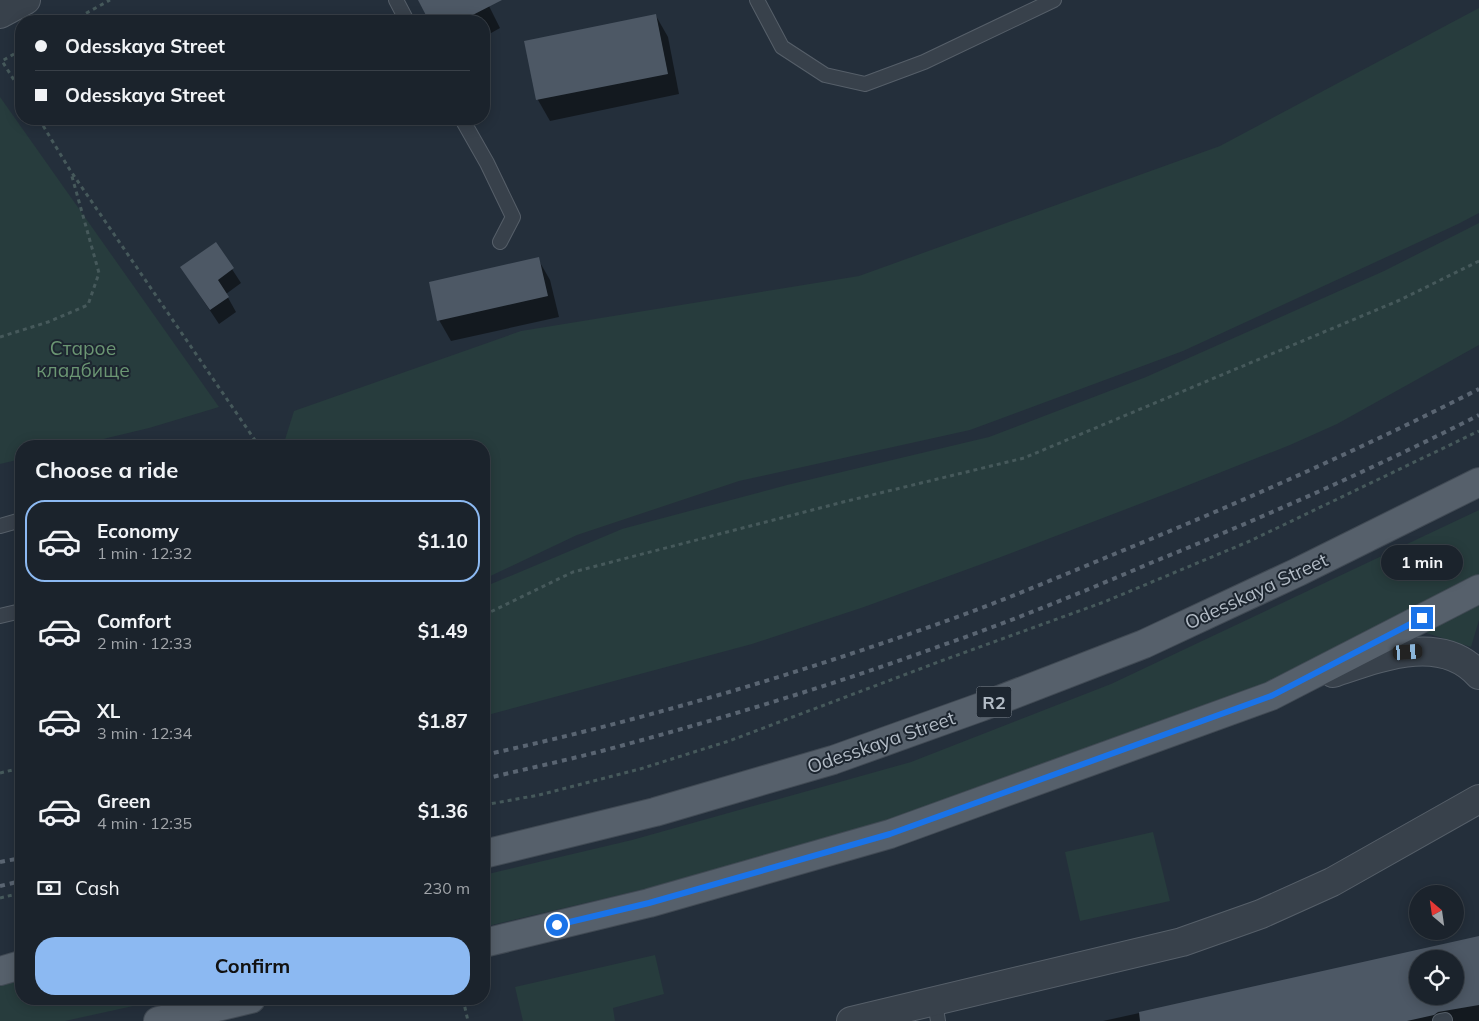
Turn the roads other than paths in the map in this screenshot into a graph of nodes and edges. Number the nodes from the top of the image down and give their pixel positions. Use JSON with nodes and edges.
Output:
{"nodes":[{"id":1,"x":26,"y":0,"type":"edge"},
{"id":2,"x":396,"y":0,"type":"edge"},
{"id":3,"x":757,"y":0,"type":"edge"},
{"id":4,"x":1054,"y":0,"type":"edge"},
{"id":5,"x":0,"y":14,"type":"edge"},
{"id":6,"x":404,"y":15,"type":"edge"},
{"id":7,"x":465,"y":125,"type":"edge"},
{"id":8,"x":500,"y":242,"type":"dead end"},
{"id":9,"x":1479,"y":482,"type":"edge"},
{"id":10,"x":15,"y":522,"type":"edge"},
{"id":11,"x":0,"y":526,"type":"edge"},
{"id":12,"x":1479,"y":589,"type":"edge"},
{"id":13,"x":15,"y":612,"type":"edge"},
{"id":14,"x":0,"y":616,"type":"edge"},
{"id":15,"x":1479,"y":675,"type":"edge"},
{"id":16,"x":1271,"y":696,"type":"junction"},
{"id":17,"x":1479,"y":799,"type":"edge"},
{"id":18,"x":490,"y":853,"type":"edge"},
{"id":19,"x":490,"y":942,"type":"edge"},
{"id":20,"x":15,"y":967,"type":"edge"},
{"id":21,"x":0,"y":971,"type":"edge"},
{"id":22,"x":226,"y":1005,"type":"edge"},
{"id":23,"x":936,"y":1012,"type":"edge"},
{"id":24,"x":892,"y":1017,"type":"edge"},
{"id":25,"x":158,"y":1021,"type":"edge"},
{"id":26,"x":850,"y":1021,"type":"edge"}],
"edges":[{"from":1,"to":5,"type":"street"},
{"from":2,"to":6,"type":"lane"},
{"from":3,"to":4,"type":"lane"},
{"from":7,"to":8,"type":"lane"},
{"from":9,"to":18,"type":"main road","name":"Odesskaya Street","number":"R2"},
{"from":10,"to":11,"type":"lane"},
{"from":12,"to":16,"type":"main road"},
{"from":13,"to":14,"type":"lane"},
{"from":15,"to":16,"type":"street"},
{"from":16,"to":19,"type":"main road"},
{"from":17,"to":23,"type":"street"},
{"from":20,"to":21,"type":"main road"},
{"from":22,"to":25,"type":"main road"},
{"from":23,"to":24,"type":"street"},
{"from":24,"to":26,"type":"street"}]}
